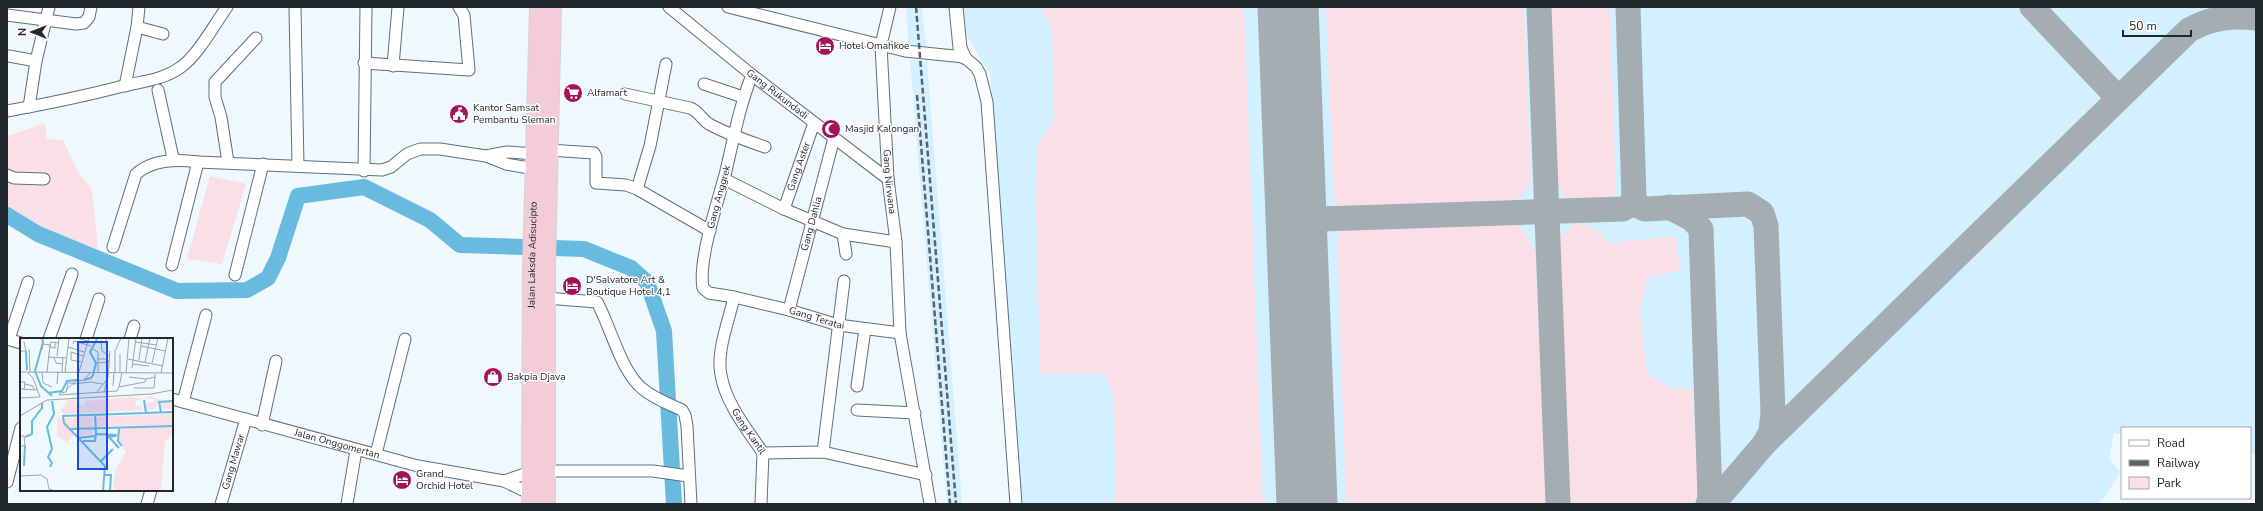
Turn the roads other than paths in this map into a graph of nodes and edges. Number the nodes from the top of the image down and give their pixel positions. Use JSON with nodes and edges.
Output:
{"nodes":[{"id":1,"x":49,"y":7,"type":"edge"},
{"id":2,"x":91,"y":7,"type":"edge"},
{"id":3,"x":139,"y":7,"type":"edge"},
{"id":4,"x":227,"y":7,"type":"edge"},
{"id":5,"x":295,"y":7,"type":"edge"},
{"id":6,"x":366,"y":7,"type":"edge"},
{"id":7,"x":398,"y":7,"type":"edge"},
{"id":8,"x":459,"y":7,"type":"edge"},
{"id":9,"x":539,"y":7,"type":"edge"},
{"id":10,"x":552,"y":7,"type":"edge"},
{"id":11,"x":669,"y":7,"type":"edge"},
{"id":12,"x":728,"y":7,"type":"edge"},
{"id":13,"x":890,"y":7,"type":"edge"},
{"id":14,"x":956,"y":7,"type":"edge"},
{"id":15,"x":7,"y":15,"type":"edge"},
{"id":16,"x":46,"y":20,"type":"junction"},
{"id":17,"x":137,"y":27,"type":"junction"},
{"id":18,"x":163,"y":34,"type":"dead end"},
{"id":19,"x":256,"y":38,"type":"dead end"},
{"id":20,"x":881,"y":45,"type":"junction"},
{"id":21,"x":9,"y":56,"type":"dead end"},
{"id":22,"x":964,"y":57,"type":"junction"},
{"id":23,"x":36,"y":61,"type":"junction"},
{"id":24,"x":364,"y":63,"type":"junction"},
{"id":25,"x":666,"y":64,"type":"dead end"},
{"id":26,"x":393,"y":66,"type":"junction"},
{"id":27,"x":752,"y":75,"type":"junction"},
{"id":28,"x":704,"y":84,"type":"dead end"},
{"id":29,"x":125,"y":86,"type":"junction"},
{"id":30,"x":158,"y":90,"type":"dead end"},
{"id":31,"x":625,"y":94,"type":"dead end"},
{"id":32,"x":743,"y":97,"type":"junction"},
{"id":33,"x":659,"y":100,"type":"junction"},
{"id":34,"x":30,"y":107,"type":"junction"},
{"id":35,"x":7,"y":110,"type":"edge"},
{"id":36,"x":814,"y":123,"type":"junction"},
{"id":37,"x":734,"y":137,"type":"junction"},
{"id":38,"x":834,"y":138,"type":"junction"},
{"id":39,"x":765,"y":147,"type":"dead end"},
{"id":40,"x":486,"y":156,"type":"junction"},
{"id":41,"x":173,"y":158,"type":"junction"},
{"id":42,"x":540,"y":158,"type":"junction"},
{"id":43,"x":198,"y":162,"type":"junction"},
{"id":44,"x":228,"y":162,"type":"junction"},
{"id":45,"x":264,"y":164,"type":"junction"},
{"id":46,"x":298,"y":166,"type":"junction"},
{"id":47,"x":364,"y":171,"type":"junction"},
{"id":48,"x":7,"y":175,"type":"edge"},
{"id":49,"x":44,"y":179,"type":"dead end"},
{"id":50,"x":724,"y":179,"type":"junction"},
{"id":51,"x":888,"y":179,"type":"junction"},
{"id":52,"x":637,"y":189,"type":"junction"},
{"id":53,"x":784,"y":210,"type":"junction"},
{"id":54,"x":540,"y":218,"type":"junction"},
{"id":55,"x":811,"y":221,"type":"junction"},
{"id":56,"x":710,"y":231,"type":"junction"},
{"id":57,"x":843,"y":234,"type":"junction"},
{"id":58,"x":896,"y":242,"type":"junction"},
{"id":59,"x":113,"y":247,"type":"dead end"},
{"id":60,"x":846,"y":254,"type":"dead end"},
{"id":61,"x":172,"y":265,"type":"dead end"},
{"id":62,"x":539,"y":267,"type":"junction"},
{"id":63,"x":72,"y":274,"type":"dead end"},
{"id":64,"x":235,"y":275,"type":"dead end"},
{"id":65,"x":844,"y":281,"type":"dead end"},
{"id":66,"x":28,"y":282,"type":"dead end"},
{"id":67,"x":734,"y":297,"type":"junction"},
{"id":68,"x":546,"y":298,"type":"junction"},
{"id":69,"x":99,"y":299,"type":"dead end"},
{"id":70,"x":789,"y":310,"type":"junction"},
{"id":71,"x":206,"y":316,"type":"dead end"},
{"id":72,"x":838,"y":325,"type":"junction"},
{"id":73,"x":134,"y":326,"type":"dead end"},
{"id":74,"x":865,"y":329,"type":"junction"},
{"id":75,"x":900,"y":333,"type":"junction"},
{"id":76,"x":49,"y":338,"type":"edge"},
{"id":77,"x":86,"y":338,"type":"edge"},
{"id":78,"x":130,"y":338,"type":"edge"},
{"id":79,"x":8,"y":339,"type":"edge"},
{"id":80,"x":405,"y":339,"type":"dead end"},
{"id":81,"x":20,"y":343,"type":"edge"},
{"id":82,"x":276,"y":361,"type":"dead end"},
{"id":83,"x":857,"y":386,"type":"dead end"},
{"id":84,"x":175,"y":402,"type":"edge"},
{"id":85,"x":857,"y":410,"type":"dead end"},
{"id":86,"x":914,"y":413,"type":"junction"},
{"id":87,"x":246,"y":419,"type":"junction"},
{"id":88,"x":262,"y":425,"type":"junction"},
{"id":89,"x":20,"y":433,"type":"edge"},
{"id":90,"x":356,"y":450,"type":"junction"},
{"id":91,"x":823,"y":452,"type":"junction"},
{"id":92,"x":763,"y":453,"type":"junction"},
{"id":93,"x":376,"y":454,"type":"junction"},
{"id":94,"x":539,"y":471,"type":"junction"},
{"id":95,"x":926,"y":475,"type":"junction"},
{"id":96,"x":688,"y":476,"type":"junction"},
{"id":97,"x":504,"y":481,"type":"junction"},
{"id":98,"x":7,"y":482,"type":"edge"},
{"id":99,"x":151,"y":491,"type":"edge"},
{"id":100,"x":532,"y":499,"type":"edge"},
{"id":101,"x":147,"y":504,"type":"edge"},
{"id":102,"x":221,"y":504,"type":"edge"},
{"id":103,"x":347,"y":504,"type":"edge"},
{"id":104,"x":546,"y":504,"type":"edge"},
{"id":105,"x":691,"y":504,"type":"edge"},
{"id":106,"x":761,"y":504,"type":"edge"},
{"id":107,"x":930,"y":504,"type":"edge"},
{"id":108,"x":1016,"y":504,"type":"edge"}],
"edges":[{"from":1,"to":16,"type":"street"},
{"from":2,"to":16,"type":"street"},
{"from":3,"to":17,"type":"street"},
{"from":4,"to":29,"type":"street"},
{"from":5,"to":46,"type":"street"},
{"from":6,"to":24,"type":"street"},
{"from":7,"to":26,"type":"street"},
{"from":8,"to":26,"type":"street"},
{"from":9,"to":42,"type":"highway","name":"Jalan Laksda Adisucipto"},
{"from":10,"to":42,"type":"highway","name":"Jalan Laksda Adisucipto"},
{"from":11,"to":27,"type":"street","name":"Gang Rukundadi"},
{"from":12,"to":20,"type":"street"},
{"from":13,"to":20,"type":"street","name":"Gang Nirwana"},
{"from":14,"to":22,"type":"street"},
{"from":15,"to":16,"type":"street"},
{"from":16,"to":23,"type":"street"},
{"from":17,"to":18,"type":"street"},
{"from":17,"to":29,"type":"street"},
{"from":19,"to":44,"type":"street"},
{"from":20,"to":22,"type":"street"},
{"from":20,"to":51,"type":"street","name":"Gang Nirwana"},
{"from":21,"to":23,"type":"street"},
{"from":22,"to":108,"type":"street"},
{"from":23,"to":34,"type":"street"},
{"from":24,"to":26,"type":"street"},
{"from":24,"to":47,"type":"street"},
{"from":25,"to":33,"type":"street"},
{"from":27,"to":32,"type":"street","name":"Gang Anggrek"},
{"from":27,"to":36,"type":"street","name":"Gang Rukundadi"},
{"from":28,"to":32,"type":"street"},
{"from":29,"to":34,"type":"street"},
{"from":30,"to":41,"type":"street"},
{"from":31,"to":33,"type":"street"},
{"from":32,"to":37,"type":"street","name":"Gang Anggrek"},
{"from":33,"to":37,"type":"street"},
{"from":33,"to":52,"type":"street"},
{"from":34,"to":35,"type":"street"},
{"from":36,"to":38,"type":"street","name":"Gang Rukundadi"},
{"from":36,"to":53,"type":"street","name":"Gang Aster"},
{"from":37,"to":39,"type":"street"},
{"from":37,"to":50,"type":"street","name":"Gang Anggrek"},
{"from":38,"to":51,"type":"street","name":"Gang Rukundadi"},
{"from":38,"to":55,"type":"street","name":"Gang Dahlia"},
{"from":40,"to":42,"type":"street"},
{"from":40,"to":42,"type":"street"},
{"from":40,"to":47,"type":"street"},
{"from":41,"to":43,"type":"street"},
{"from":41,"to":59,"type":"street"},
{"from":42,"to":52,"type":"street"},
{"from":42,"to":54,"type":"highway","name":"Jalan Laksda Adisucipto"},
{"from":42,"to":54,"type":"highway","name":"Jalan Laksda Adisucipto"},
{"from":43,"to":44,"type":"street"},
{"from":43,"to":61,"type":"street"},
{"from":44,"to":45,"type":"street"},
{"from":45,"to":46,"type":"street"},
{"from":45,"to":64,"type":"street"},
{"from":46,"to":47,"type":"street"},
{"from":48,"to":49,"type":"street"},
{"from":50,"to":53,"type":"street"},
{"from":50,"to":56,"type":"street","name":"Gang Anggrek"},
{"from":51,"to":58,"type":"street","name":"Gang Nirwana"},
{"from":52,"to":56,"type":"street"},
{"from":53,"to":55,"type":"street"},
{"from":54,"to":62,"type":"highway","name":"Jalan Laksda Adisucipto"},
{"from":55,"to":57,"type":"street"},
{"from":55,"to":70,"type":"street","name":"Gang Dahlia"},
{"from":56,"to":67,"type":"street","name":"Gang Anggrek"},
{"from":57,"to":58,"type":"street"},
{"from":57,"to":60,"type":"street"},
{"from":58,"to":75,"type":"street","name":"Gang Nirwana"},
{"from":62,"to":68,"type":"highway","name":"Jalan Laksda Adisucipto"},
{"from":62,"to":94,"type":"highway","name":"Jalan Laksda Adisucipto"},
{"from":63,"to":76,"type":"street"},
{"from":65,"to":72,"type":"street"},
{"from":66,"to":79,"type":"street"},
{"from":67,"to":70,"type":"street","name":"Gang Teratai"},
{"from":67,"to":92,"type":"street","name":"Gang Kantil"},
{"from":68,"to":94,"type":"highway","name":"Jalan Laksda Adisucipto"},
{"from":68,"to":96,"type":"street"},
{"from":69,"to":77,"type":"street"},
{"from":70,"to":72,"type":"street","name":"Gang Teratai"},
{"from":71,"to":84,"type":"street"},
{"from":72,"to":74,"type":"street","name":"Gang Teratai"},
{"from":72,"to":91,"type":"street"},
{"from":73,"to":78,"type":"street"},
{"from":74,"to":75,"type":"street","name":"Gang Teratai"},
{"from":74,"to":83,"type":"street"},
{"from":75,"to":86,"type":"street","name":"Gang Nirwana"},
{"from":79,"to":81,"type":"street"},
{"from":80,"to":93,"type":"street"},
{"from":82,"to":88,"type":"street"},
{"from":84,"to":87,"type":"street","name":"Jalan Onggomertan"},
{"from":85,"to":86,"type":"street"},
{"from":86,"to":95,"type":"street","name":"Gang Nirwana"},
{"from":87,"to":88,"type":"street","name":"Jalan Onggomertan"},
{"from":87,"to":102,"type":"street","name":"Gang Mawar"},
{"from":88,"to":90,"type":"street","name":"Jalan Onggomertan"},
{"from":89,"to":98,"type":"street"},
{"from":90,"to":93,"type":"street","name":"Jalan Onggomertan"},
{"from":90,"to":103,"type":"street"},
{"from":91,"to":92,"type":"street","name":"Gang Kantil"},
{"from":91,"to":95,"type":"street","name":"Gang Kantil"},
{"from":92,"to":106,"type":"street"},
{"from":93,"to":97,"type":"street","name":"Jalan Onggomertan"},
{"from":94,"to":96,"type":"street"},
{"from":94,"to":97,"type":"street"},
{"from":94,"to":100,"type":"highway","name":"Jalan Laksda Adisucipto"},
{"from":94,"to":104,"type":"highway","name":"Jalan Laksda Adisucipto"},
{"from":95,"to":107,"type":"street","name":"Gang Nirwana"},
{"from":96,"to":105,"type":"street"},
{"from":97,"to":100,"type":"street"},
{"from":99,"to":101,"type":"street"}]}
